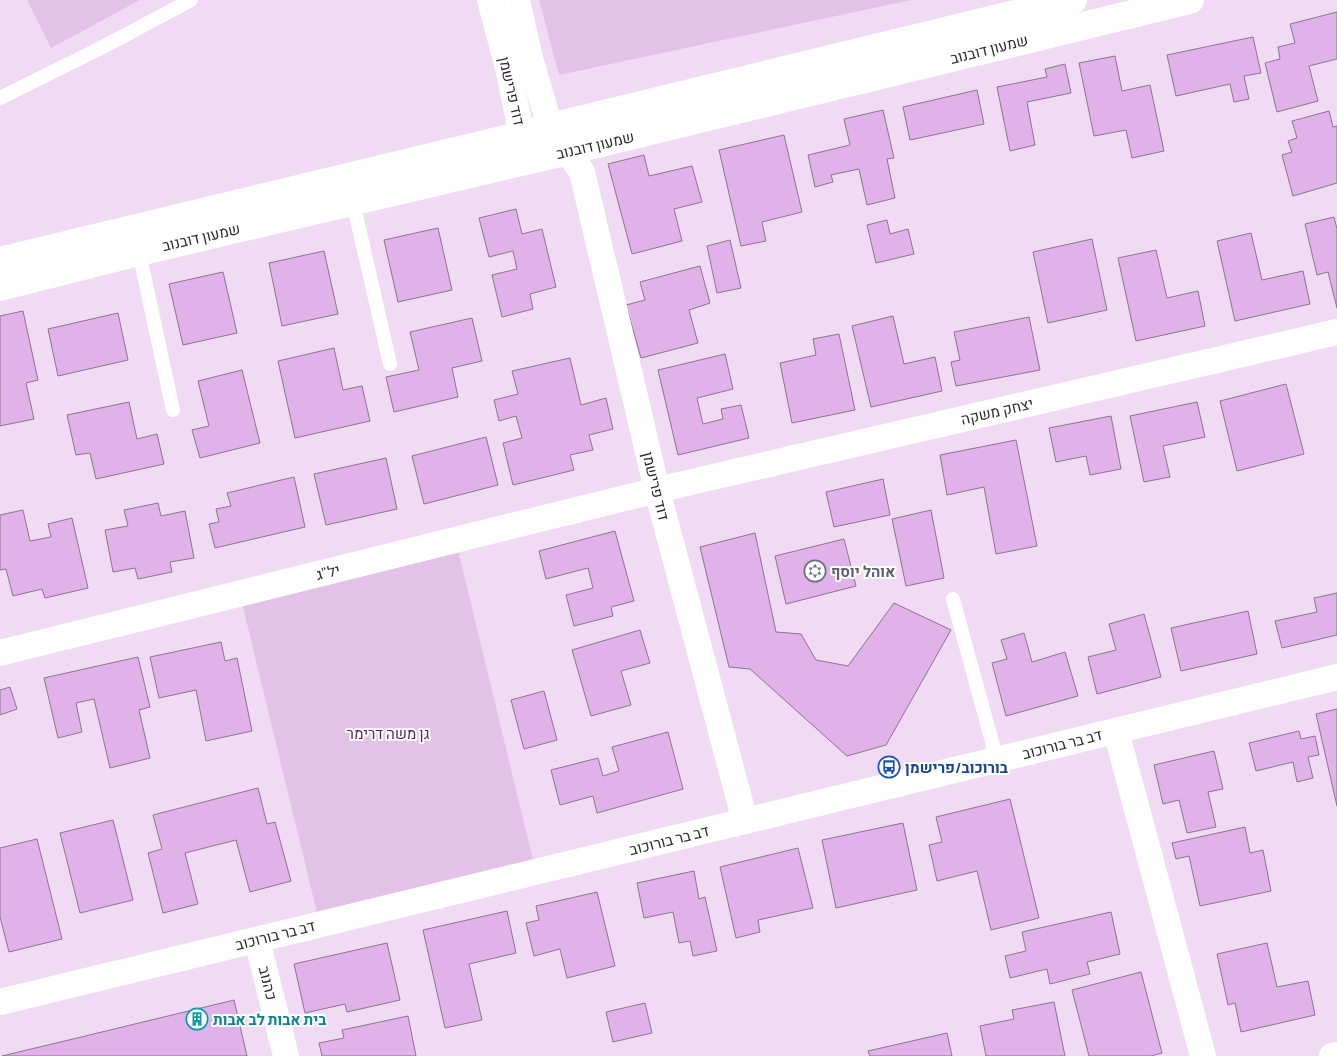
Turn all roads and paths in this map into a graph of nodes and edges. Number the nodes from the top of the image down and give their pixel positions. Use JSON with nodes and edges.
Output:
{"nodes":[{"id":1,"x":190,"y":0,"type":"edge"},
{"id":2,"x":490,"y":0,"type":"edge"},
{"id":3,"x":517,"y":0,"type":"edge"},
{"id":4,"x":1073,"y":0,"type":"edge"},
{"id":5,"x":1190,"y":0,"type":"edge"},
{"id":6,"x":0,"y":98,"type":"edge"},
{"id":7,"x":550,"y":126,"type":"junction"},
{"id":8,"x":522,"y":135,"type":"junction"},
{"id":9,"x":568,"y":152,"type":"junction"},
{"id":10,"x":353,"y":202,"type":"junction"},
{"id":11,"x":139,"y":252,"type":"junction"},
{"id":12,"x":0,"y":261,"type":"edge"},
{"id":13,"x":0,"y":287,"type":"edge"},
{"id":14,"x":1337,"y":332,"type":"edge"},
{"id":15,"x":390,"y":364,"type":"dead end"},
{"id":16,"x":172,"y":410,"type":"dead end"},
{"id":17,"x":657,"y":490,"type":"junction"},
{"id":18,"x":953,"y":599,"type":"dead end"},
{"id":19,"x":0,"y":653,"type":"edge"},
{"id":20,"x":1337,"y":677,"type":"edge"},
{"id":21,"x":1116,"y":731,"type":"junction"},
{"id":22,"x":997,"y":760,"type":"junction"},
{"id":23,"x":745,"y":821,"type":"junction"},
{"id":24,"x":257,"y":940,"type":"junction"},
{"id":25,"x":0,"y":1002,"type":"edge"},
{"id":26,"x":1337,"y":1055,"type":"edge"},
{"id":27,"x":286,"y":1056,"type":"edge"},
{"id":28,"x":1203,"y":1056,"type":"edge"},
{"id":29,"x":1332,"y":1056,"type":"edge"}],
"edges":[{"from":1,"to":6,"type":"lane"},
{"from":2,"to":8,"type":"street","name":"דוד פרישמן"},
{"from":3,"to":7,"type":"street","name":"דוד פרישמן"},
{"from":4,"to":7,"type":"street","name":"שמעון דובנוב"},
{"from":5,"to":9,"type":"street","name":"שמעון דובנוב"},
{"from":7,"to":8,"type":"street","name":"שמעון דובנוב"},
{"from":7,"to":9,"type":"street","name":"דוד פרישמן"},
{"from":8,"to":9,"type":"street","name":"דוד פרישמן"},
{"from":8,"to":12,"type":"street","name":"שמעון דובנוב"},
{"from":9,"to":10,"type":"street","name":"שמעון דובנוב"},
{"from":9,"to":17,"type":"street","name":"דוד פרישמן"},
{"from":10,"to":11,"type":"street","name":"שמעון דובנוב"},
{"from":10,"to":15,"type":"lane"},
{"from":11,"to":13,"type":"street","name":"שמעון דובנוב"},
{"from":11,"to":16,"type":"lane"},
{"from":14,"to":17,"type":"street","name":"יצחק משקה"},
{"from":17,"to":19,"type":"street","name":"יל\"ג"},
{"from":17,"to":23,"type":"street","name":"דוד פרישמן"},
{"from":18,"to":22,"type":"lane"},
{"from":20,"to":21,"type":"street","name":"דב בר בורוכוב"},
{"from":21,"to":22,"type":"street","name":"דב בר בורוכוב"},
{"from":21,"to":28,"type":"street"},
{"from":22,"to":23,"type":"street","name":"דב בר בורוכוב"},
{"from":23,"to":24,"type":"street","name":"דב בר בורוכוב"},
{"from":24,"to":25,"type":"street","name":"דב בר בורוכוב"},
{"from":24,"to":27,"type":"street","name":"כהנוב"},
{"from":26,"to":29,"type":"street"}]}
